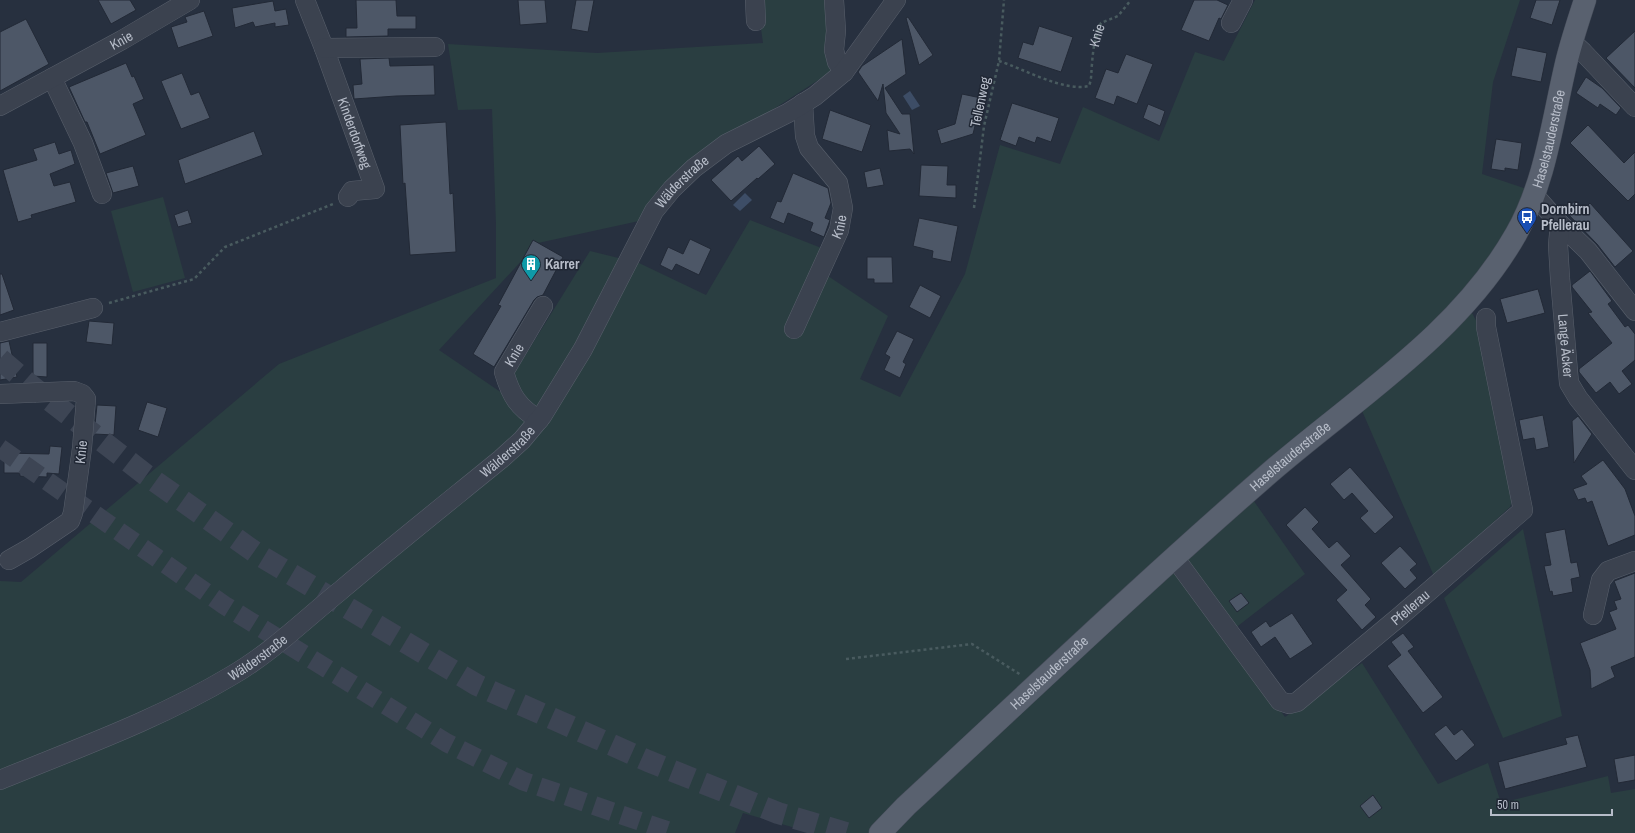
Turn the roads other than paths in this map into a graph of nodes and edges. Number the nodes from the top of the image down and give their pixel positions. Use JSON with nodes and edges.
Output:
{"nodes":[{"id":1,"x":190,"y":0,"type":"edge"},
{"id":2,"x":305,"y":0,"type":"edge"},
{"id":3,"x":755,"y":0,"type":"edge"},
{"id":4,"x":834,"y":0,"type":"edge"},
{"id":5,"x":896,"y":0,"type":"edge"},
{"id":6,"x":1243,"y":0,"type":"edge"},
{"id":7,"x":1586,"y":0,"type":"edge"},
{"id":8,"x":756,"y":21,"type":"dead end"},
{"id":9,"x":1231,"y":23,"type":"dead end"},
{"id":10,"x":1572,"y":42,"type":"junction"},
{"id":11,"x":436,"y":47,"type":"dead end"},
{"id":12,"x":324,"y":48,"type":"junction"},
{"id":13,"x":844,"y":72,"type":"junction"},
{"id":14,"x":52,"y":78,"type":"junction"},
{"id":15,"x":804,"y":103,"type":"junction"},
{"id":16,"x":0,"y":106,"type":"edge"},
{"id":17,"x":1635,"y":107,"type":"edge"},
{"id":18,"x":102,"y":194,"type":"dead end"},
{"id":19,"x":1534,"y":196,"type":"junction"},
{"id":20,"x":348,"y":197,"type":"road end"},
{"id":21,"x":1560,"y":224,"type":"junction"},
{"id":22,"x":543,"y":306,"type":"dead end"},
{"id":23,"x":93,"y":308,"type":"road end"},
{"id":24,"x":1635,"y":311,"type":"edge"},
{"id":25,"x":1486,"y":318,"type":"dead end"},
{"id":26,"x":794,"y":329,"type":"dead end"},
{"id":27,"x":0,"y":332,"type":"edge"},
{"id":28,"x":0,"y":394,"type":"edge"},
{"id":29,"x":539,"y":420,"type":"junction"},
{"id":30,"x":1635,"y":470,"type":"edge"},
{"id":31,"x":1174,"y":557,"type":"junction"},
{"id":32,"x":9,"y":560,"type":"dead end"},
{"id":33,"x":1635,"y":561,"type":"edge"},
{"id":34,"x":1593,"y":615,"type":"dead end"},
{"id":35,"x":0,"y":780,"type":"edge"},
{"id":36,"x":880,"y":833,"type":"edge"}],
"edges":[{"from":1,"to":14,"type":"street","name":"Knie"},
{"from":2,"to":12,"type":"street","name":"Kinderdorfweg"},
{"from":3,"to":8,"type":"street"},
{"from":4,"to":13,"type":"street"},
{"from":5,"to":13,"type":"street","name":"Wälderstraße"},
{"from":6,"to":9,"type":"street"},
{"from":7,"to":10,"type":"main road","name":"Haselstauderstraße"},
{"from":10,"to":17,"type":"street"},
{"from":10,"to":19,"type":"main road","name":"Haselstauderstraße"},
{"from":11,"to":12,"type":"street"},
{"from":12,"to":20,"type":"street","name":"Kinderdorfweg"},
{"from":13,"to":15,"type":"street","name":"Wälderstraße"},
{"from":14,"to":16,"type":"street","name":"Knie"},
{"from":14,"to":18,"type":"street"},
{"from":15,"to":26,"type":"street","name":"Knie"},
{"from":15,"to":29,"type":"street","name":"Wälderstraße"},
{"from":19,"to":21,"type":"street"},
{"from":19,"to":31,"type":"main road","name":"Haselstauderstraße"},
{"from":21,"to":24,"type":"street"},
{"from":21,"to":30,"type":"street","name":"Lange Äcker"},
{"from":22,"to":29,"type":"street","name":"Knie"},
{"from":23,"to":27,"type":"street"},
{"from":25,"to":31,"type":"street","name":"Pfellerau"},
{"from":28,"to":32,"type":"street","name":"Knie"},
{"from":29,"to":35,"type":"street","name":"Wälderstraße"},
{"from":31,"to":36,"type":"main road","name":"Haselstauderstraße"},
{"from":33,"to":34,"type":"street"}]}
